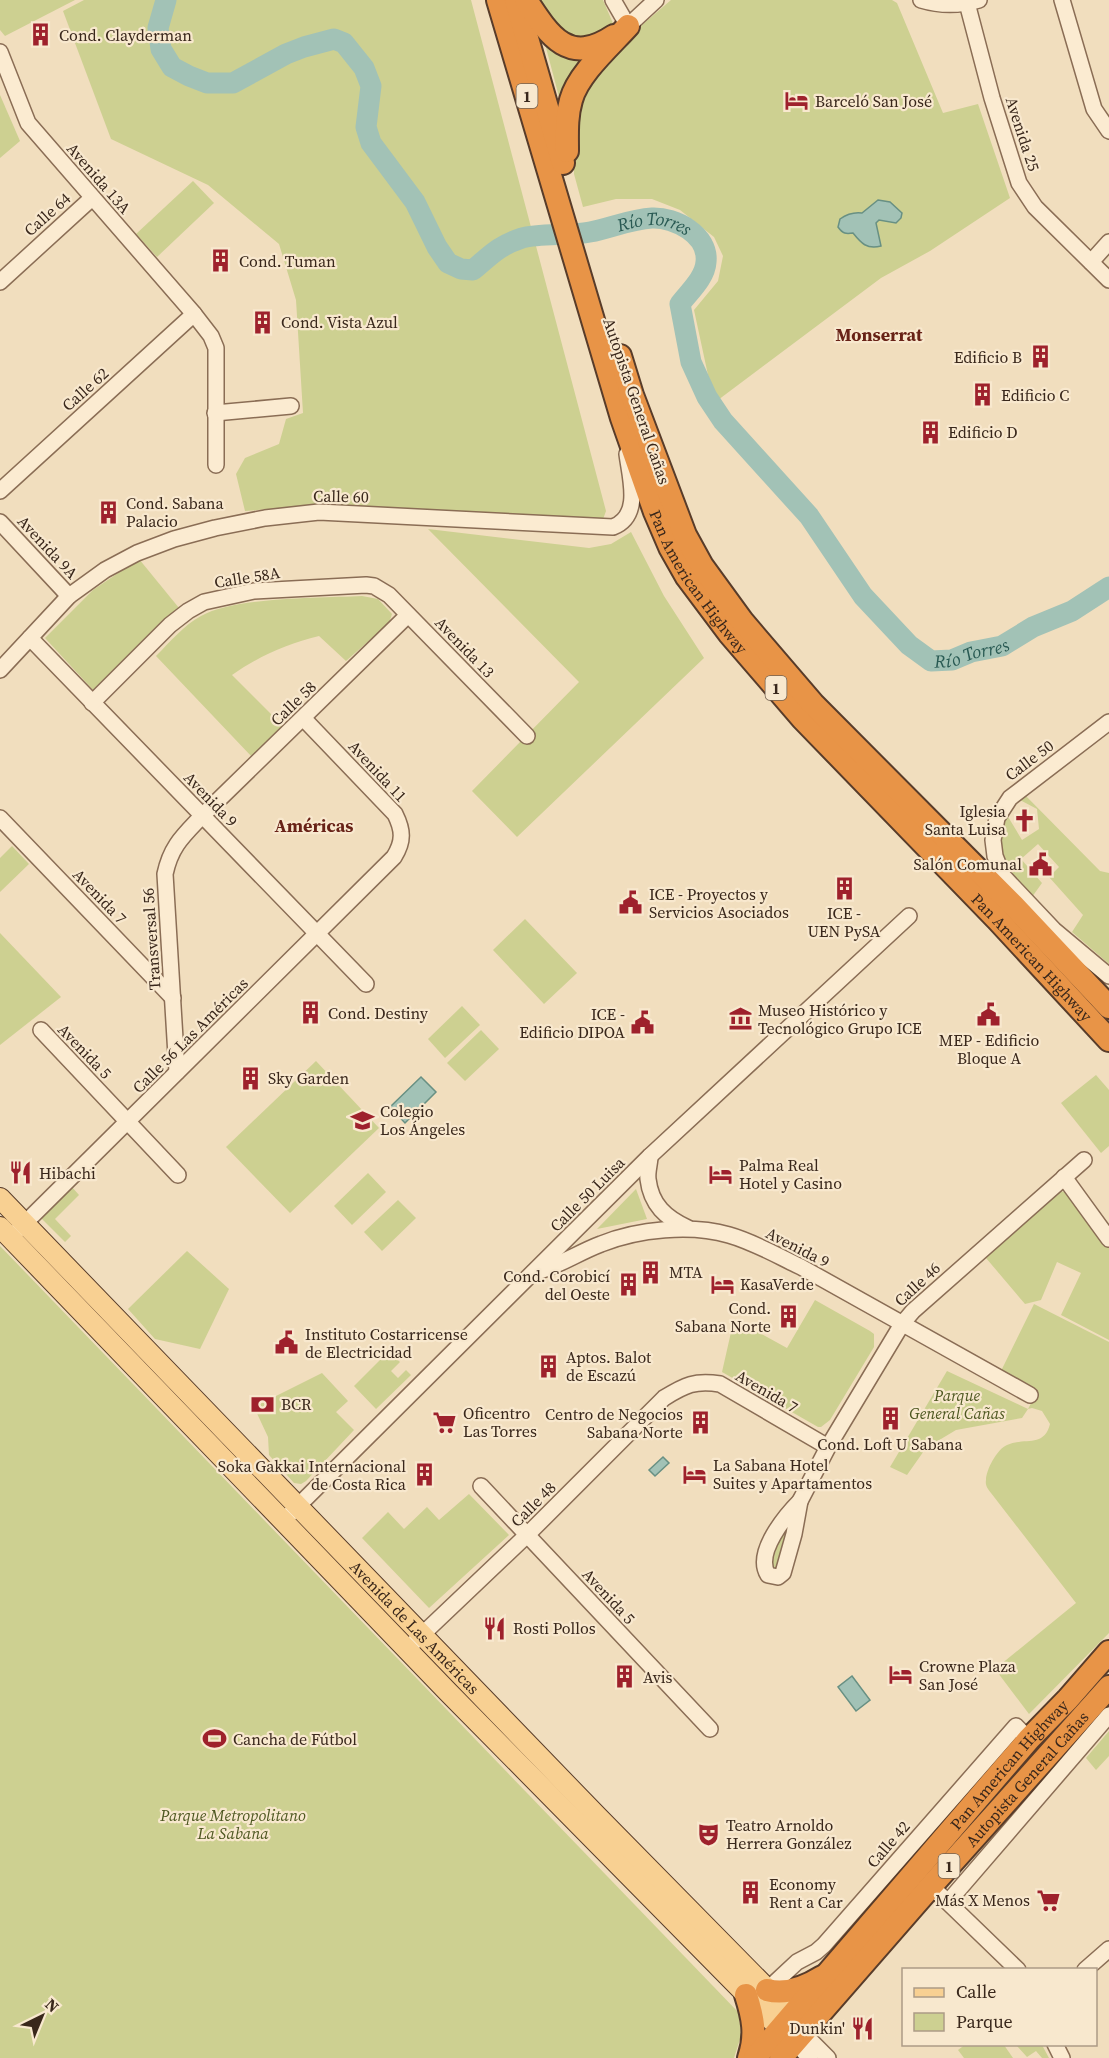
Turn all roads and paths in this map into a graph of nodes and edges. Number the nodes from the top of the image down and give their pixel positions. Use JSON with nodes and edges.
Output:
{"nodes":[{"id":1,"x":498,"y":0,"type":"edge"},
{"id":2,"x":516,"y":0,"type":"edge"},
{"id":3,"x":526,"y":0,"type":"edge"},
{"id":4,"x":613,"y":0,"type":"edge"},
{"id":5,"x":656,"y":0,"type":"edge"},
{"id":6,"x":921,"y":0,"type":"edge"},
{"id":7,"x":1062,"y":0,"type":"edge"},
{"id":8,"x":973,"y":2,"type":"edge"},
{"id":9,"x":628,"y":26,"type":"junction"},
{"id":10,"x":0,"y":52,"type":"edge"},
{"id":11,"x":1109,"y":131,"type":"edge"},
{"id":12,"x":565,"y":188,"type":"junction"},
{"id":13,"x":92,"y":198,"type":"junction"},
{"id":14,"x":1109,"y":242,"type":"edge"},
{"id":15,"x":580,"y":254,"type":"junction"},
{"id":16,"x":1091,"y":262,"type":"junction"},
{"id":17,"x":1109,"y":279,"type":"edge"},
{"id":18,"x":0,"y":282,"type":"edge"},
{"id":19,"x":194,"y":314,"type":"junction"},
{"id":20,"x":291,"y":406,"type":"dead end"},
{"id":21,"x":215,"y":413,"type":"junction"},
{"id":22,"x":622,"y":418,"type":"junction"},
{"id":23,"x":216,"y":465,"type":"dead end"},
{"id":24,"x":0,"y":491,"type":"edge"},
{"id":25,"x":0,"y":522,"type":"edge"},
{"id":26,"x":374,"y":586,"type":"joint"},
{"id":27,"x":69,"y":596,"type":"junction"},
{"id":28,"x":408,"y":615,"type":"junction"},
{"id":29,"x":30,"y":638,"type":"junction"},
{"id":30,"x":0,"y":670,"type":"edge"},
{"id":31,"x":92,"y":703,"type":"junction"},
{"id":32,"x":304,"y":719,"type":"junction"},
{"id":33,"x":1109,"y":722,"type":"edge"},
{"id":34,"x":527,"y":736,"type":"dead end"},
{"id":35,"x":202,"y":816,"type":"junction"},
{"id":36,"x":0,"y":818,"type":"edge"},
{"id":37,"x":394,"y":857,"type":"joint"},
{"id":38,"x":909,"y":916,"type":"dead end"},
{"id":39,"x":317,"y":934,"type":"junction"},
{"id":40,"x":1062,"y":957,"type":"junction"},
{"id":41,"x":1109,"y":976,"type":"edge"},
{"id":42,"x":366,"y":984,"type":"dead end"},
{"id":43,"x":1109,"y":995,"type":"edge"},
{"id":44,"x":173,"y":998,"type":"junction"},
{"id":45,"x":1109,"y":1007,"type":"edge"},
{"id":46,"x":41,"y":1030,"type":"dead end"},
{"id":47,"x":1109,"y":1040,"type":"edge"},
{"id":48,"x":177,"y":1072,"type":"junction"},
{"id":49,"x":128,"y":1121,"type":"junction"},
{"id":50,"x":651,"y":1156,"type":"junction"},
{"id":51,"x":1084,"y":1160,"type":"dead end"},
{"id":52,"x":178,"y":1175,"type":"dead end"},
{"id":53,"x":1064,"y":1177,"type":"junction"},
{"id":54,"x":0,"y":1198,"type":"edge"},
{"id":55,"x":25,"y":1224,"type":"junction"},
{"id":56,"x":693,"y":1230,"type":"junction"},
{"id":57,"x":5,"y":1232,"type":"edge"},
{"id":58,"x":1109,"y":1239,"type":"edge"},
{"id":59,"x":531,"y":1273,"type":"junction"},
{"id":60,"x":902,"y":1324,"type":"junction"},
{"id":61,"x":684,"y":1385,"type":"joint"},
{"id":62,"x":1030,"y":1395,"type":"dead end"},
{"id":63,"x":828,"y":1446,"type":"junction"},
{"id":64,"x":480,"y":1486,"type":"dead end"},
{"id":65,"x":800,"y":1501,"type":"dead end"},
{"id":66,"x":299,"y":1505,"type":"junction"},
{"id":67,"x":283,"y":1521,"type":"junction"},
{"id":68,"x":527,"y":1535,"type":"junction"},
{"id":69,"x":423,"y":1635,"type":"junction"},
{"id":70,"x":407,"y":1649,"type":"junction"},
{"id":71,"x":1109,"y":1652,"type":"edge"},
{"id":72,"x":1109,"y":1687,"type":"edge"},
{"id":73,"x":1109,"y":1714,"type":"edge"},
{"id":74,"x":710,"y":1730,"type":"dead end"},
{"id":75,"x":1029,"y":1739,"type":"junction"},
{"id":76,"x":931,"y":1886,"type":"junction"},
{"id":77,"x":948,"y":1902,"type":"junction"},
{"id":78,"x":1109,"y":1949,"type":"edge"},
{"id":79,"x":1016,"y":1968,"type":"edge"},
{"id":80,"x":1087,"y":1968,"type":"edge"},
{"id":81,"x":826,"y":1974,"type":"junction"},
{"id":82,"x":756,"y":1992,"type":"junction"},
{"id":83,"x":794,"y":2039,"type":"edge"},
{"id":84,"x":749,"y":2058,"type":"edge"},
{"id":85,"x":755,"y":2058,"type":"edge"},
{"id":86,"x":828,"y":2058,"type":"edge"}],
"edges":[{"from":1,"to":12,"type":"highway","number":"1"},
{"from":2,"to":12,"type":"highway","name":"Autopista General Cañas","number":"1"},
{"from":3,"to":9,"type":"highway"},
{"from":4,"to":9,"type":"street"},
{"from":5,"to":9,"type":"street"},
{"from":6,"to":8,"type":"street"},
{"from":7,"to":11,"type":"street"},
{"from":8,"to":16,"type":"street","name":"Avenida 25"},
{"from":9,"to":12,"type":"highway"},
{"from":10,"to":13,"type":"street","name":"Avenida 13A"},
{"from":12,"to":15,"type":"highway","name":"Autopista General Cañas","number":"1"},
{"from":13,"to":18,"type":"street","name":"Calle 64"},
{"from":13,"to":19,"type":"street","name":"Avenida 13A"},
{"from":14,"to":16,"type":"street"},
{"from":15,"to":22,"type":"highway","name":"Pan American Highway","number":"1"},
{"from":15,"to":40,"type":"highway","name":"Autopista General Cañas","number":"1"},
{"from":16,"to":17,"type":"street","name":"Avenida 25"},
{"from":19,"to":21,"type":"street","name":"Avenida 13A"},
{"from":19,"to":24,"type":"street","name":"Calle 62"},
{"from":20,"to":21,"type":"street"},
{"from":21,"to":23,"type":"street","name":"Avenida 13A"},
{"from":22,"to":27,"type":"street","name":"Calle 60"},
{"from":22,"to":47,"type":"highway","name":"Pan American Highway","number":"1"},
{"from":25,"to":27,"type":"street","name":"Avenida 9A"},
{"from":26,"to":28,"type":"street","name":"Avenida 13"},
{"from":26,"to":31,"type":"street","name":"Calle 58A"},
{"from":27,"to":29,"type":"street","name":"Calle 60"},
{"from":28,"to":32,"type":"street","name":"Calle 58"},
{"from":28,"to":34,"type":"street","name":"Avenida 13"},
{"from":29,"to":30,"type":"street","name":"Calle 60"},
{"from":29,"to":31,"type":"street","name":"Avenida 9"},
{"from":31,"to":35,"type":"street","name":"Avenida 9"},
{"from":32,"to":35,"type":"street","name":"Calle 58"},
{"from":32,"to":37,"type":"street","name":"Avenida 11"},
{"from":33,"to":41,"type":"street","name":"Calle 50"},
{"from":35,"to":39,"type":"street","name":"Avenida 9"},
{"from":35,"to":44,"type":"street","name":"Transversal 56"},
{"from":36,"to":44,"type":"street","name":"Avenida 7"},
{"from":37,"to":39,"type":"street","name":"Calle 56 Las Américas"},
{"from":38,"to":50,"type":"street","name":"Calle 50 Luisa"},
{"from":39,"to":42,"type":"street","name":"Avenida 9"},
{"from":39,"to":48,"type":"street","name":"Calle 56 Las Américas"},
{"from":40,"to":43,"type":"highway"},
{"from":40,"to":45,"type":"highway","name":"Autopista General Cañas","number":"1"},
{"from":44,"to":48,"type":"street","name":"Transversal 56"},
{"from":46,"to":49,"type":"street","name":"Avenida 5"},
{"from":48,"to":49,"type":"street","name":"Calle 56 Las Américas"},
{"from":49,"to":52,"type":"street","name":"Avenida 5"},
{"from":49,"to":55,"type":"street","name":"Calle 56 Las Américas"},
{"from":50,"to":56,"type":"street"},
{"from":50,"to":59,"type":"street","name":"Calle 50 Luisa"},
{"from":51,"to":53,"type":"street","name":"Calle 46"},
{"from":53,"to":58,"type":"street"},
{"from":53,"to":60,"type":"street","name":"Calle 46"},
{"from":54,"to":55,"type":"main road","name":"Avenida de Las Américas"},
{"from":55,"to":57,"type":"street","name":"Calle 56 Las Américas"},
{"from":55,"to":66,"type":"main road","name":"Avenida de Las Américas"},
{"from":56,"to":59,"type":"street","name":"Avenida 9"},
{"from":56,"to":60,"type":"street","name":"Avenida 9"},
{"from":57,"to":67,"type":"main road","name":"Avenida de Las Américas"},
{"from":59,"to":66,"type":"street","name":"Calle 50 Luisa"},
{"from":60,"to":62,"type":"street","name":"Avenida 9"},
{"from":60,"to":63,"type":"street","name":"Calle 46"},
{"from":61,"to":63,"type":"street","name":"Avenida 7"},
{"from":61,"to":68,"type":"street","name":"Calle 48"},
{"from":63,"to":65,"type":"street","name":"Calle 46"},
{"from":64,"to":68,"type":"street","name":"Avenida 5"},
{"from":66,"to":67,"type":"street"},
{"from":66,"to":69,"type":"main road","name":"Avenida de Las Américas"},
{"from":67,"to":70,"type":"main road","name":"Avenida de Las Américas"},
{"from":68,"to":69,"type":"street","name":"Calle 48"},
{"from":68,"to":74,"type":"street","name":"Avenida 5"},
{"from":69,"to":70,"type":"street","name":"Calle 48"},
{"from":69,"to":82,"type":"main road","name":"Avenida de Las Américas"},
{"from":70,"to":82,"type":"main road","name":"Avenida de Las Américas"},
{"from":71,"to":75,"type":"highway","name":"Pan American Highway","number":"1"},
{"from":72,"to":76,"type":"highway","name":"Autopista General Cañas","number":"1"},
{"from":73,"to":77,"type":"street"},
{"from":75,"to":81,"type":"highway","name":"Pan American Highway","number":"1"},
{"from":75,"to":82,"type":"street","name":"Calle 42"},
{"from":76,"to":77,"type":"street"},
{"from":76,"to":83,"type":"highway","name":"Autopista General Cañas","number":"1"},
{"from":77,"to":79,"type":"street"},
{"from":78,"to":80,"type":"street"},
{"from":81,"to":82,"type":"highway"},
{"from":81,"to":83,"type":"highway","name":"Pan American Highway","number":"1"},
{"from":82,"to":83,"type":"main road","name":"Avenida de Las Américas"},
{"from":82,"to":84,"type":"highway"},
{"from":83,"to":85,"type":"highway","number":"1"},
{"from":83,"to":86,"type":"street","name":"Avenida de Las Américas"}]}
